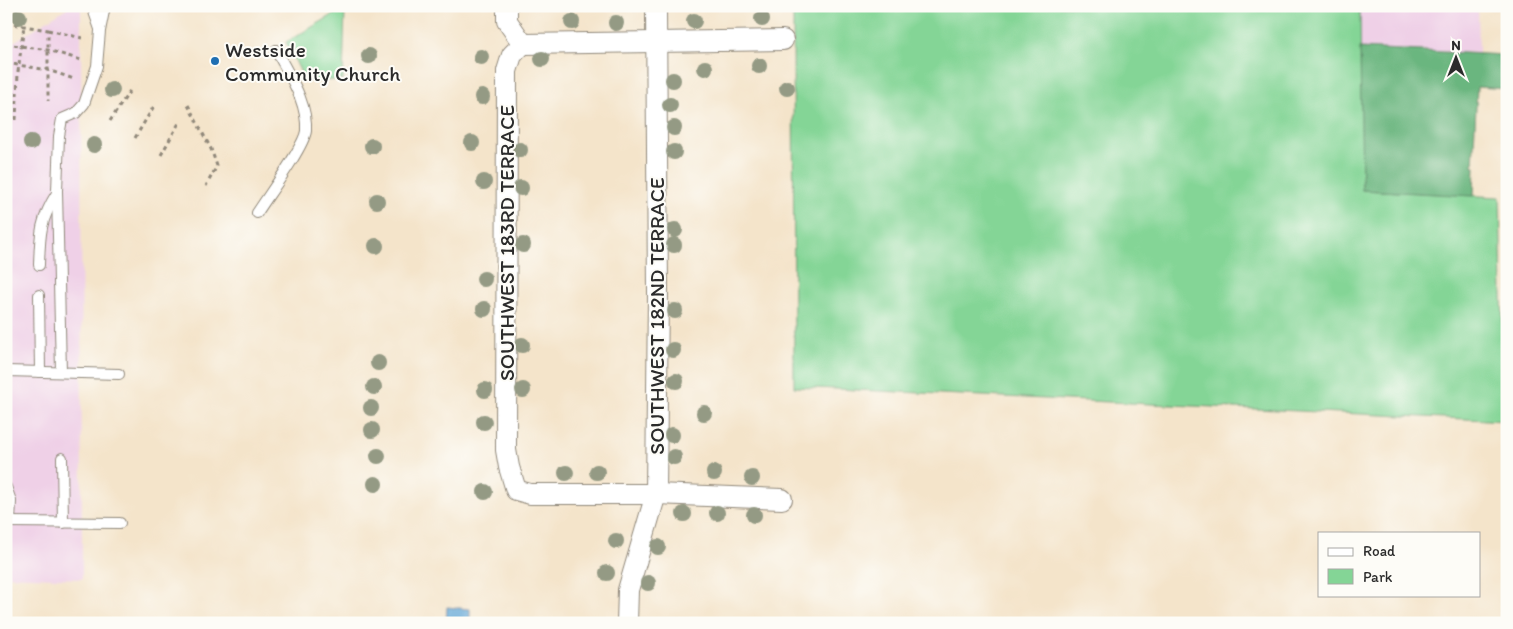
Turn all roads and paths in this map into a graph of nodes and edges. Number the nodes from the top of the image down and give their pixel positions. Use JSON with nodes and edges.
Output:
{"nodes":[{"id":1,"x":92,"y":6,"type":"edge"},
{"id":2,"x":105,"y":6,"type":"edge"},
{"id":3,"x":507,"y":6,"type":"edge"},
{"id":4,"x":656,"y":6,"type":"edge"},
{"id":5,"x":6,"y":23,"type":"edge"},
{"id":6,"x":24,"y":25,"type":"junction"},
{"id":7,"x":48,"y":30,"type":"junction"},
{"id":8,"x":100,"y":31,"type":"junction"},
{"id":9,"x":782,"y":40,"type":"dead end"},
{"id":10,"x":656,"y":42,"type":"junction"},
{"id":11,"x":6,"y":44,"type":"edge"},
{"id":12,"x":523,"y":44,"type":"junction"},
{"id":13,"x":99,"y":45,"type":"junction"},
{"id":14,"x":22,"y":46,"type":"junction"},
{"id":15,"x":48,"y":50,"type":"junction"},
{"id":16,"x":276,"y":50,"type":"dead end"},
{"id":17,"x":6,"y":63,"type":"edge"},
{"id":18,"x":19,"y":64,"type":"junction"},
{"id":19,"x":97,"y":66,"type":"junction"},
{"id":20,"x":48,"y":70,"type":"junction"},
{"id":21,"x":90,"y":88,"type":"junction"},
{"id":22,"x":131,"y":89,"type":"dead end"},
{"id":23,"x":48,"y":101,"type":"dead end"},
{"id":24,"x":188,"y":105,"type":"dead end"},
{"id":25,"x":154,"y":106,"type":"dead end"},
{"id":26,"x":16,"y":120,"type":"dead end"},
{"id":27,"x":110,"y":121,"type":"dead end"},
{"id":28,"x":179,"y":123,"type":"dead end"},
{"id":29,"x":135,"y":138,"type":"dead end"},
{"id":30,"x":160,"y":155,"type":"dead end"},
{"id":31,"x":206,"y":186,"type":"dead end"},
{"id":32,"x":57,"y":191,"type":"junction"},
{"id":33,"x":257,"y":213,"type":"dead end"},
{"id":34,"x":39,"y":265,"type":"dead end"},
{"id":35,"x":39,"y":295,"type":"dead end"},
{"id":36,"x":6,"y":372,"type":"edge"},
{"id":37,"x":40,"y":372,"type":"junction"},
{"id":38,"x":61,"y":372,"type":"junction"},
{"id":39,"x":119,"y":374,"type":"dead end"},
{"id":40,"x":62,"y":458,"type":"dead end"},
{"id":41,"x":6,"y":487,"type":"edge"},
{"id":42,"x":656,"y":494,"type":"junction"},
{"id":43,"x":782,"y":499,"type":"dead end"},
{"id":44,"x":8,"y":522,"type":"edge"},
{"id":45,"x":63,"y":523,"type":"junction"},
{"id":46,"x":120,"y":523,"type":"dead end"},
{"id":47,"x":627,"y":623,"type":"edge"}],
"edges":[{"from":1,"to":8,"type":"lane"},
{"from":2,"to":8,"type":"lane"},
{"from":3,"to":12,"type":"street"},
{"from":4,"to":10,"type":"street","name":"SOUTHWEST 182ND TERRACE"},
{"from":5,"to":6,"type":"path"},
{"from":6,"to":7,"type":"path"},
{"from":6,"to":14,"type":"path"},
{"from":7,"to":13,"type":"path"},
{"from":7,"to":15,"type":"path"},
{"from":8,"to":13,"type":"lane"},
{"from":9,"to":10,"type":"street"},
{"from":10,"to":12,"type":"street"},
{"from":10,"to":42,"type":"street","name":"SOUTHWEST 182ND TERRACE"},
{"from":11,"to":14,"type":"path"},
{"from":12,"to":42,"type":"street","name":"SOUTHWEST 183RD TERRACE"},
{"from":13,"to":19,"type":"lane"},
{"from":14,"to":15,"type":"path"},
{"from":14,"to":18,"type":"path"},
{"from":15,"to":19,"type":"path"},
{"from":15,"to":20,"type":"path"},
{"from":16,"to":33,"type":"lane"},
{"from":17,"to":18,"type":"path"},
{"from":18,"to":20,"type":"path"},
{"from":18,"to":26,"type":"path"},
{"from":19,"to":21,"type":"lane"},
{"from":20,"to":21,"type":"path"},
{"from":20,"to":23,"type":"path"},
{"from":21,"to":32,"type":"lane"},
{"from":22,"to":27,"type":"path"},
{"from":24,"to":31,"type":"path"},
{"from":25,"to":29,"type":"path"},
{"from":28,"to":30,"type":"path"},
{"from":32,"to":34,"type":"lane"},
{"from":32,"to":38,"type":"lane"},
{"from":35,"to":37,"type":"lane"},
{"from":36,"to":37,"type":"lane"},
{"from":37,"to":38,"type":"lane"},
{"from":38,"to":39,"type":"lane"},
{"from":40,"to":45,"type":"lane"},
{"from":41,"to":44,"type":"lane"},
{"from":42,"to":43,"type":"street"},
{"from":42,"to":47,"type":"street","name":"SOUTHWEST 182ND TERRACE"},
{"from":44,"to":45,"type":"lane"},
{"from":45,"to":46,"type":"lane"}]}
